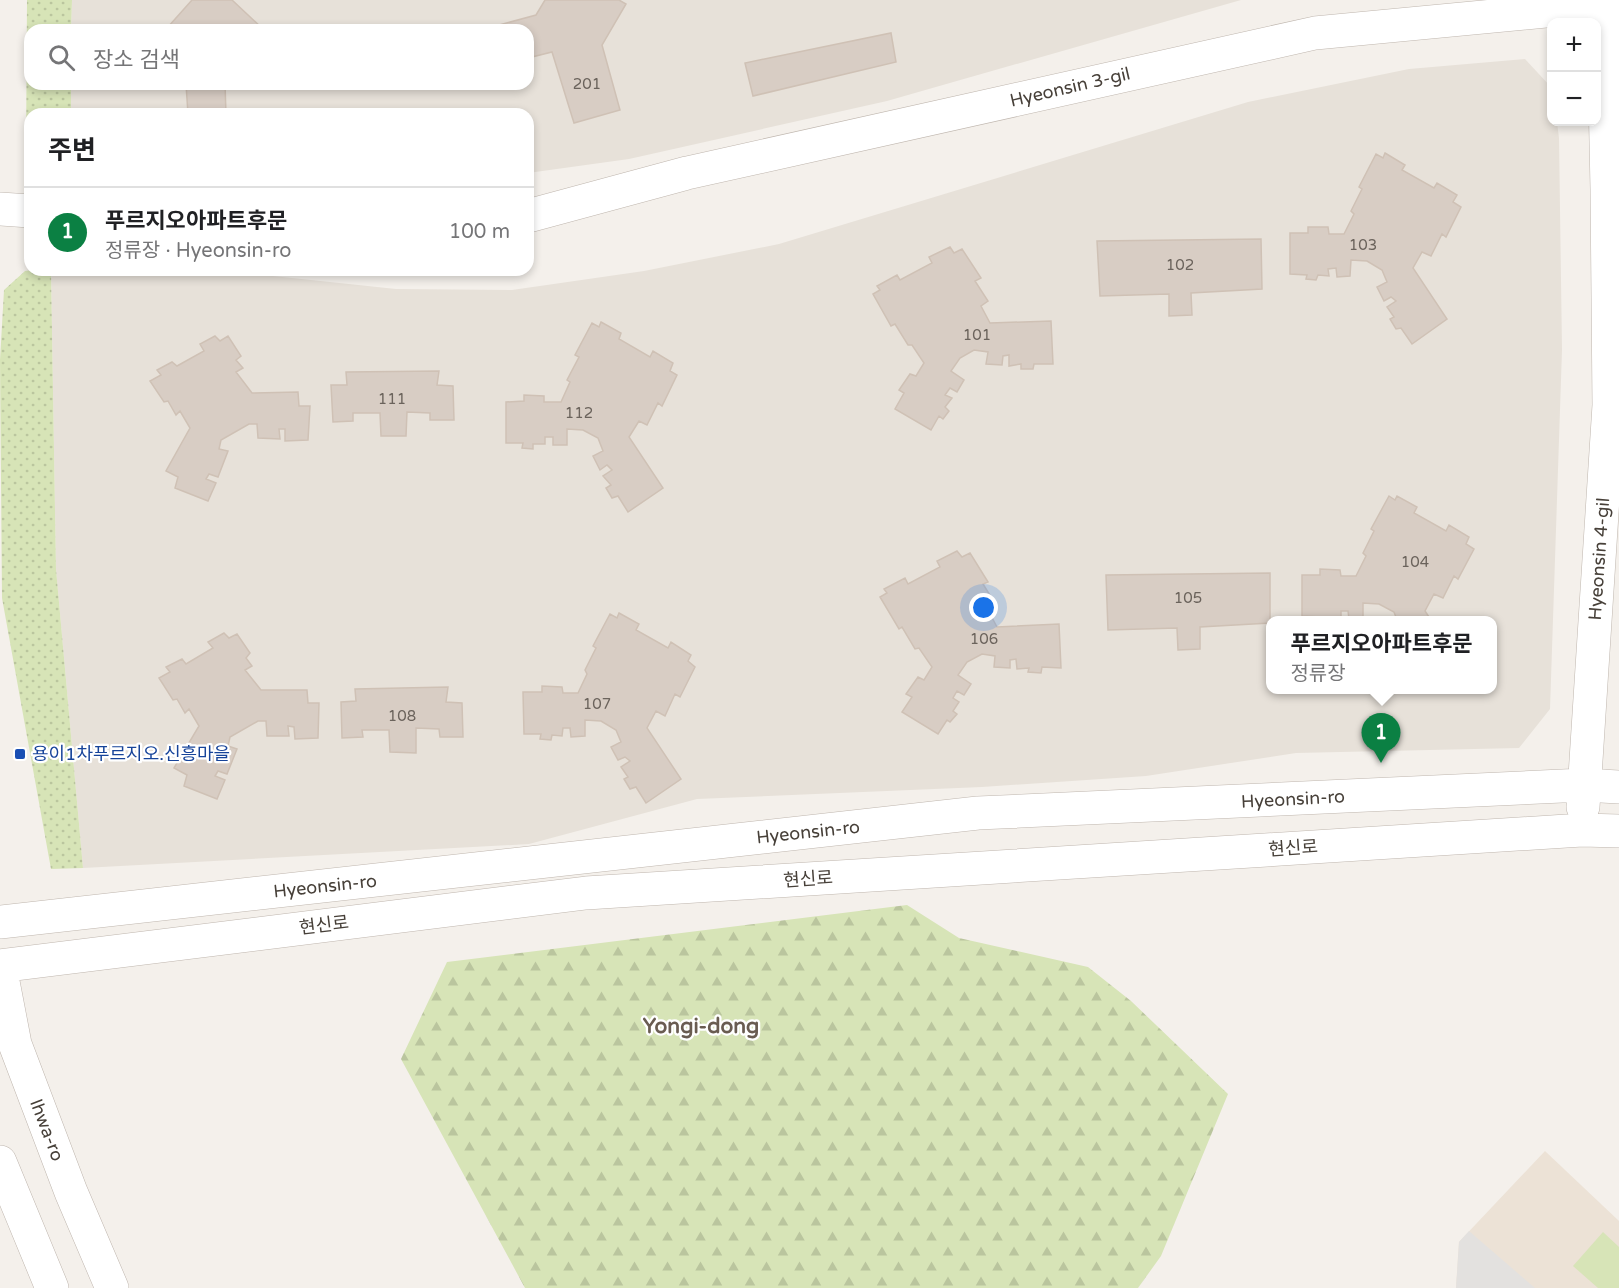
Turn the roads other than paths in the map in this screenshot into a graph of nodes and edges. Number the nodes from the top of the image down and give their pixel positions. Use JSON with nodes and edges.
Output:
{"nodes":[{"id":1,"x":1608,"y":3,"type":"edge"},
{"id":2,"x":1613,"y":189,"type":"edge"},
{"id":3,"x":0,"y":209,"type":"edge"},
{"id":4,"x":24,"y":211,"type":"edge"},
{"id":5,"x":534,"y":214,"type":"edge"},
{"id":6,"x":1584,"y":785,"type":"junction"},
{"id":7,"x":1619,"y":787,"type":"edge"},
{"id":8,"x":1582,"y":830,"type":"junction"},
{"id":9,"x":1619,"y":831,"type":"edge"},
{"id":10,"x":0,"y":922,"type":"edge"},
{"id":11,"x":0,"y":966,"type":"edge"},
{"id":12,"x":0,"y":1162,"type":"edge"},
{"id":13,"x":52,"y":1288,"type":"edge"},
{"id":14,"x":112,"y":1288,"type":"edge"}],
"edges":[{"from":1,"to":2,"type":"street","name":"Hyeonsin 4-gil"},
{"from":1,"to":5,"type":"street","name":"Hyeonsin 3-gil"},
{"from":2,"to":6,"type":"street","name":"Hyeonsin 4-gil"},
{"from":3,"to":4,"type":"street"},
{"from":6,"to":7,"type":"street","name":"Hyeonsin-ro"},
{"from":6,"to":8,"type":"street","name":"Hyeonsin 4-gil"},
{"from":6,"to":10,"type":"street","name":"Hyeonsin-ro"},
{"from":8,"to":9,"type":"street","name":"현신로"},
{"from":8,"to":11,"type":"street","name":"현신로"},
{"from":11,"to":14,"type":"street","name":"Ihwa-ro"},
{"from":12,"to":13,"type":"street"}]}
